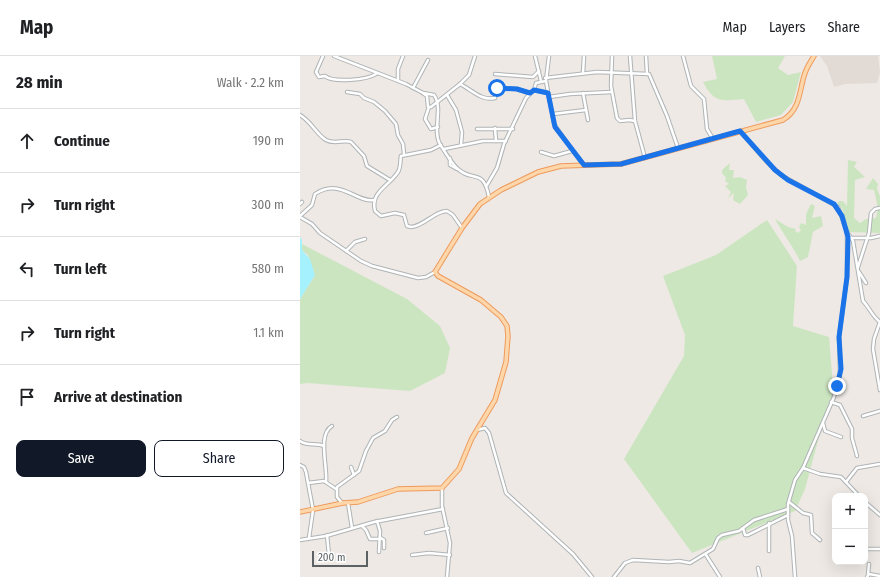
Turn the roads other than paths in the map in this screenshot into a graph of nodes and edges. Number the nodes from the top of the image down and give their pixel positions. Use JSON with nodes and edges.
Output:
{"nodes":[{"id":1,"x":323,"y":56,"type":"edge"},
{"id":2,"x":334,"y":56,"type":"edge"},
{"id":3,"x":403,"y":56,"type":"edge"},
{"id":4,"x":474,"y":56,"type":"edge"},
{"id":5,"x":535,"y":56,"type":"edge"},
{"id":6,"x":549,"y":56,"type":"edge"},
{"id":7,"x":584,"y":56,"type":"edge"},
{"id":8,"x":612,"y":56,"type":"edge"},
{"id":9,"x":630,"y":56,"type":"edge"},
{"id":10,"x":646,"y":56,"type":"edge"},
{"id":11,"x":683,"y":56,"type":"edge"},
{"id":12,"x":814,"y":56,"type":"edge"},
{"id":13,"x":339,"y":57,"type":"edge"},
{"id":14,"x":428,"y":60,"type":"dead end"},
{"id":15,"x":539,"y":71,"type":"junction"},
{"id":16,"x":583,"y":73,"type":"junction"},
{"id":17,"x":377,"y":74,"type":"junction"},
{"id":18,"x":495,"y":74,"type":"dead end"},
{"id":19,"x":612,"y":74,"type":"junction"},
{"id":20,"x":631,"y":74,"type":"junction"},
{"id":21,"x":648,"y":74,"type":"junction"},
{"id":22,"x":546,"y":79,"type":"junction"},
{"id":23,"x":398,"y":81,"type":"junction"},
{"id":24,"x":541,"y":81,"type":"junction"},
{"id":25,"x":460,"y":84,"type":"junction"},
{"id":26,"x":413,"y":88,"type":"junction"},
{"id":27,"x":534,"y":90,"type":"junction"},
{"id":28,"x":348,"y":92,"type":"dead end"},
{"id":29,"x":612,"y":92,"type":"junction"},
{"id":30,"x":423,"y":93,"type":"junction"},
{"id":31,"x":530,"y":93,"type":"junction"},
{"id":32,"x":548,"y":93,"type":"junction"},
{"id":33,"x":583,"y":93,"type":"junction"},
{"id":34,"x":447,"y":95,"type":"junction"},
{"id":35,"x":549,"y":97,"type":"junction"},
{"id":36,"x":437,"y":102,"type":"junction"},
{"id":37,"x":429,"y":107,"type":"junction"},
{"id":38,"x":586,"y":110,"type":"junction"},
{"id":39,"x":553,"y":114,"type":"junction"},
{"id":40,"x":300,"y":115,"type":"edge"},
{"id":41,"x":588,"y":120,"type":"dead end"},
{"id":42,"x":635,"y":121,"type":"junction"},
{"id":43,"x":438,"y":127,"type":"junction"},
{"id":44,"x":496,"y":128,"type":"junction"},
{"id":45,"x":477,"y":129,"type":"dead end"},
{"id":46,"x":513,"y":129,"type":"junction"},
{"id":47,"x":740,"y":131,"type":"junction"},
{"id":48,"x":713,"y":139,"type":"junction"},
{"id":49,"x":496,"y":141,"type":"junction"},
{"id":50,"x":506,"y":141,"type":"junction"},
{"id":51,"x":440,"y":145,"type":"junction"},
{"id":52,"x":461,"y":145,"type":"junction"},
{"id":53,"x":678,"y":148,"type":"junction"},
{"id":54,"x":444,"y":149,"type":"junction"},
{"id":55,"x":572,"y":151,"type":"junction"},
{"id":56,"x":541,"y":152,"type":"dead end"},
{"id":57,"x":404,"y":154,"type":"junction"},
{"id":58,"x":645,"y":158,"type":"junction"},
{"id":59,"x":584,"y":165,"type":"junction"},
{"id":60,"x":386,"y":178,"type":"junction"},
{"id":61,"x":390,"y":180,"type":"junction"},
{"id":62,"x":387,"y":184,"type":"junction"},
{"id":63,"x":487,"y":185,"type":"junction"},
{"id":64,"x":489,"y":197,"type":"junction"},
{"id":65,"x":374,"y":200,"type":"junction"},
{"id":66,"x":880,"y":208,"type":"edge"},
{"id":67,"x":300,"y":216,"type":"edge"},
{"id":68,"x":462,"y":228,"type":"junction"},
{"id":69,"x":847,"y":232,"type":"junction"},
{"id":70,"x":880,"y":236,"type":"edge"},
{"id":71,"x":852,"y":238,"type":"junction"},
{"id":72,"x":868,"y":238,"type":"junction"},
{"id":73,"x":366,"y":239,"type":"dead end"},
{"id":74,"x":346,"y":251,"type":"junction"},
{"id":75,"x":857,"y":270,"type":"junction"},
{"id":76,"x":435,"y":272,"type":"junction"},
{"id":77,"x":866,"y":282,"type":"dead end"},
{"id":78,"x":880,"y":322,"type":"edge"},
{"id":79,"x":879,"y":386,"type":"edge"},
{"id":80,"x":880,"y":390,"type":"edge"},
{"id":81,"x":831,"y":402,"type":"junction"},
{"id":82,"x":880,"y":411,"type":"edge"},
{"id":83,"x":863,"y":416,"type":"dead end"},
{"id":84,"x":397,"y":417,"type":"dead end"},
{"id":85,"x":823,"y":422,"type":"junction"},
{"id":86,"x":332,"y":426,"type":"dead end"},
{"id":87,"x":476,"y":430,"type":"junction"},
{"id":88,"x":841,"y":437,"type":"dead end"},
{"id":89,"x":300,"y":441,"type":"edge"},
{"id":90,"x":324,"y":446,"type":"junction"},
{"id":91,"x":857,"y":456,"type":"dead end"},
{"id":92,"x":880,"y":464,"type":"edge"},
{"id":93,"x":300,"y":465,"type":"edge"},
{"id":94,"x":351,"y":467,"type":"dead end"},
{"id":95,"x":803,"y":468,"type":"junction"},
{"id":96,"x":354,"y":475,"type":"junction"},
{"id":97,"x":326,"y":482,"type":"junction"},
{"id":98,"x":846,"y":482,"type":"junction"},
{"id":99,"x":308,"y":483,"type":"junction"},
{"id":100,"x":442,"y":488,"type":"junction"},
{"id":101,"x":336,"y":489,"type":"junction"},
{"id":102,"x":856,"y":493,"type":"edge"},
{"id":103,"x":789,"y":502,"type":"junction"},
{"id":104,"x":343,"y":503,"type":"junction"},
{"id":105,"x":348,"y":503,"type":"junction"},
{"id":106,"x":868,"y":505,"type":"edge"},
{"id":107,"x":443,"y":509,"type":"junction"},
{"id":108,"x":788,"y":509,"type":"junction"},
{"id":109,"x":312,"y":510,"type":"junction"},
{"id":110,"x":300,"y":512,"type":"edge"},
{"id":111,"x":788,"y":514,"type":"junction"},
{"id":112,"x":880,"y":514,"type":"edge"},
{"id":113,"x":377,"y":521,"type":"junction"},
{"id":114,"x":769,"y":523,"type":"junction"},
{"id":115,"x":361,"y":526,"type":"junction"},
{"id":116,"x":337,"y":528,"type":"dead end"},
{"id":117,"x":352,"y":528,"type":"junction"},
{"id":118,"x":448,"y":528,"type":"junction"},
{"id":119,"x":742,"y":528,"type":"junction"},
{"id":120,"x":339,"y":532,"type":"junction"},
{"id":121,"x":426,"y":533,"type":"dead end"},
{"id":122,"x":327,"y":535,"type":"junction"},
{"id":123,"x":309,"y":538,"type":"junction"},
{"id":124,"x":380,"y":538,"type":"junction"},
{"id":125,"x":300,"y":540,"type":"edge"},
{"id":126,"x":820,"y":540,"type":"dead end"},
{"id":127,"x":384,"y":548,"type":"dead end"},
{"id":128,"x":868,"y":549,"type":"edge"},
{"id":129,"x":874,"y":549,"type":"junction"},
{"id":130,"x":880,"y":549,"type":"edge"},
{"id":131,"x":769,"y":551,"type":"dead end"},
{"id":132,"x":379,"y":552,"type":"dead end"},
{"id":133,"x":329,"y":555,"type":"dead end"},
{"id":134,"x":412,"y":555,"type":"dead end"},
{"id":135,"x":450,"y":555,"type":"junction"},
{"id":136,"x":706,"y":555,"type":"junction"},
{"id":137,"x":874,"y":555,"type":"dead end"},
{"id":138,"x":869,"y":564,"type":"dead end"},
{"id":139,"x":758,"y":568,"type":"dead end"},
{"id":140,"x":867,"y":576,"type":"edge"},
{"id":141,"x":880,"y":576,"type":"edge"},
{"id":142,"x":447,"y":577,"type":"edge"},
{"id":143,"x":592,"y":577,"type":"edge"},
{"id":144,"x":614,"y":577,"type":"edge"},
{"id":145,"x":720,"y":577,"type":"edge"},
{"id":146,"x":760,"y":577,"type":"edge"},
{"id":147,"x":795,"y":577,"type":"edge"}],
"edges":[{"from":1,"to":17,"type":"street"},
{"from":2,"to":13,"type":"street"},
{"from":3,"to":23,"type":"street"},
{"from":4,"to":25,"type":"street"},
{"from":5,"to":15,"type":"street"},
{"from":6,"to":22,"type":"street"},
{"from":7,"to":16,"type":"street"},
{"from":8,"to":19,"type":"street"},
{"from":9,"to":20,"type":"street"},
{"from":10,"to":21,"type":"street"},
{"from":11,"to":48,"type":"street"},
{"from":12,"to":47,"type":"main road"},
{"from":13,"to":17,"type":"street"},
{"from":14,"to":26,"type":"street"},
{"from":15,"to":18,"type":"street"},
{"from":15,"to":24,"type":"street"},
{"from":16,"to":19,"type":"street"},
{"from":16,"to":22,"type":"street"},
{"from":17,"to":23,"type":"street"},
{"from":19,"to":20,"type":"street"},
{"from":19,"to":29,"type":"street"},
{"from":20,"to":21,"type":"street"},
{"from":20,"to":42,"type":"street"},
{"from":21,"to":53,"type":"street"},
{"from":22,"to":24,"type":"street"},
{"from":22,"to":32,"type":"street"},
{"from":23,"to":26,"type":"street"},
{"from":24,"to":27,"type":"street"},
{"from":25,"to":31,"type":"street"},
{"from":25,"to":34,"type":"street"},
{"from":26,"to":30,"type":"street"},
{"from":27,"to":31,"type":"street"},
{"from":27,"to":32,"type":"street"},
{"from":28,"to":57,"type":"street"},
{"from":29,"to":33,"type":"street"},
{"from":29,"to":42,"type":"street"},
{"from":30,"to":36,"type":"street"},
{"from":30,"to":37,"type":"street"},
{"from":31,"to":46,"type":"street"},
{"from":32,"to":35,"type":"street"},
{"from":33,"to":35,"type":"street"},
{"from":33,"to":38,"type":"street"},
{"from":34,"to":36,"type":"street"},
{"from":34,"to":52,"type":"street"},
{"from":35,"to":39,"type":"street"},
{"from":36,"to":37,"type":"street"},
{"from":36,"to":43,"type":"street"},
{"from":37,"to":43,"type":"street"},
{"from":38,"to":39,"type":"street"},
{"from":38,"to":41,"type":"street"},
{"from":39,"to":55,"type":"street"},
{"from":40,"to":60,"type":"street"},
{"from":42,"to":58,"type":"street"},
{"from":43,"to":51,"type":"street"},
{"from":44,"to":45,"type":"street"},
{"from":44,"to":46,"type":"street"},
{"from":44,"to":49,"type":"street"},
{"from":46,"to":50,"type":"street"},
{"from":47,"to":48,"type":"main road"},
{"from":47,"to":69,"type":"street"},
{"from":48,"to":53,"type":"main road"},
{"from":49,"to":50,"type":"street"},
{"from":49,"to":52,"type":"street"},
{"from":50,"to":63,"type":"street"},
{"from":51,"to":54,"type":"street"},
{"from":51,"to":57,"type":"street"},
{"from":52,"to":54,"type":"street"},
{"from":53,"to":58,"type":"main road"},
{"from":54,"to":63,"type":"street"},
{"from":55,"to":56,"type":"street"},
{"from":55,"to":59,"type":"street"},
{"from":57,"to":61,"type":"street"},
{"from":58,"to":59,"type":"main road"},
{"from":59,"to":64,"type":"main road"},
{"from":60,"to":61,"type":"street"},
{"from":60,"to":62,"type":"street"},
{"from":61,"to":62,"type":"street"},
{"from":62,"to":65,"type":"street"},
{"from":63,"to":64,"type":"street"},
{"from":64,"to":68,"type":"main road"},
{"from":65,"to":67,"type":"street"},
{"from":65,"to":68,"type":"street"},
{"from":66,"to":72,"type":"street"},
{"from":67,"to":74,"type":"street"},
{"from":68,"to":76,"type":"main road"},
{"from":69,"to":71,"type":"street"},
{"from":69,"to":81,"type":"street"},
{"from":70,"to":72,"type":"street"},
{"from":71,"to":72,"type":"street"},
{"from":71,"to":75,"type":"street"},
{"from":72,"to":75,"type":"street"},
{"from":73,"to":74,"type":"street"},
{"from":74,"to":76,"type":"street"},
{"from":75,"to":77,"type":"street"},
{"from":75,"to":78,"type":"street"},
{"from":76,"to":87,"type":"main road"},
{"from":78,"to":79,"type":"street"},
{"from":79,"to":80,"type":"street"},
{"from":81,"to":85,"type":"street"},
{"from":81,"to":91,"type":"street"},
{"from":82,"to":83,"type":"street"},
{"from":84,"to":96,"type":"street"},
{"from":85,"to":88,"type":"street"},
{"from":85,"to":95,"type":"street"},
{"from":86,"to":90,"type":"street"},
{"from":87,"to":100,"type":"main road"},
{"from":87,"to":143,"type":"street"},
{"from":89,"to":90,"type":"street"},
{"from":90,"to":97,"type":"street"},
{"from":92,"to":98,"type":"street"},
{"from":93,"to":99,"type":"street"},
{"from":94,"to":96,"type":"street"},
{"from":95,"to":98,"type":"street"},
{"from":95,"to":103,"type":"street"},
{"from":96,"to":101,"type":"street"},
{"from":97,"to":99,"type":"street"},
{"from":97,"to":101,"type":"street"},
{"from":98,"to":102,"type":"street"},
{"from":99,"to":109,"type":"street"},
{"from":100,"to":105,"type":"main road"},
{"from":100,"to":107,"type":"street"},
{"from":101,"to":104,"type":"street"},
{"from":103,"to":108,"type":"street"},
{"from":103,"to":126,"type":"street"},
{"from":104,"to":105,"type":"main road"},
{"from":104,"to":109,"type":"main road"},
{"from":105,"to":117,"type":"street"},
{"from":106,"to":112,"type":"street"},
{"from":107,"to":113,"type":"street"},
{"from":107,"to":118,"type":"street"},
{"from":108,"to":111,"type":"street"},
{"from":108,"to":119,"type":"street"},
{"from":109,"to":110,"type":"main road"},
{"from":109,"to":123,"type":"street"},
{"from":111,"to":114,"type":"street"},
{"from":111,"to":147,"type":"street"},
{"from":113,"to":115,"type":"street"},
{"from":113,"to":124,"type":"street"},
{"from":114,"to":119,"type":"street"},
{"from":114,"to":131,"type":"street"},
{"from":115,"to":117,"type":"street"},
{"from":115,"to":124,"type":"street"},
{"from":116,"to":120,"type":"street"},
{"from":117,"to":120,"type":"street"},
{"from":118,"to":121,"type":"street"},
{"from":118,"to":135,"type":"street"},
{"from":119,"to":136,"type":"street"},
{"from":120,"to":122,"type":"street"},
{"from":122,"to":123,"type":"street"},
{"from":122,"to":133,"type":"street"},
{"from":123,"to":125,"type":"street"},
{"from":124,"to":127,"type":"street"},
{"from":124,"to":132,"type":"street"},
{"from":128,"to":129,"type":"street"},
{"from":129,"to":130,"type":"street"},
{"from":129,"to":137,"type":"street"},
{"from":134,"to":135,"type":"street"},
{"from":135,"to":142,"type":"street"},
{"from":136,"to":144,"type":"street"},
{"from":136,"to":145,"type":"street"},
{"from":138,"to":140,"type":"street"},
{"from":139,"to":146,"type":"street"},
{"from":140,"to":141,"type":"street"}]}
